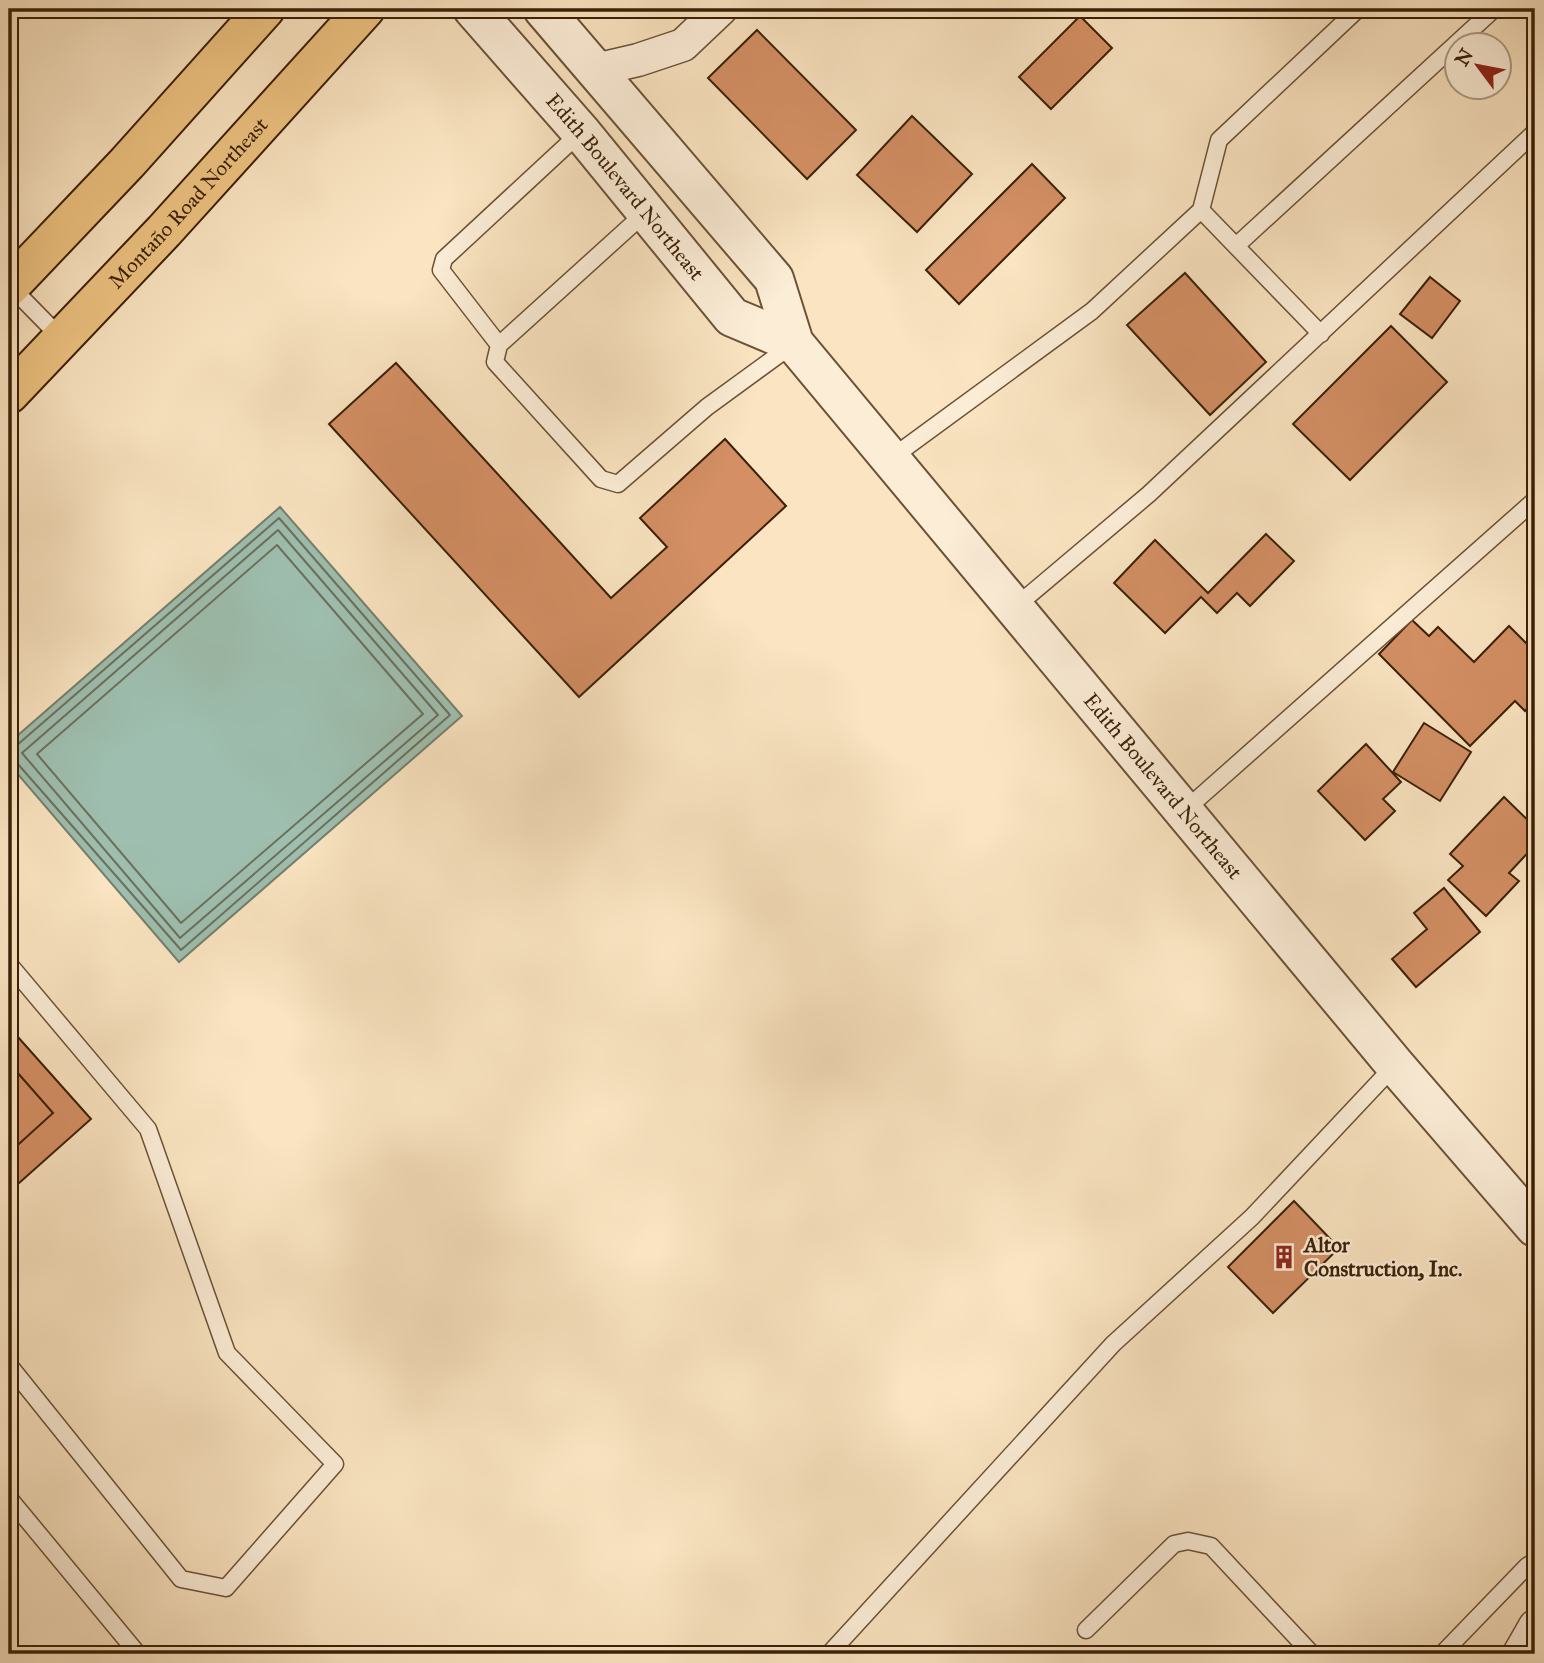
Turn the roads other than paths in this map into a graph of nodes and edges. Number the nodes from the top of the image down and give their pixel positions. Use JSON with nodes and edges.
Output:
{"nodes":[{"id":1,"x":265,"y":9,"type":"edge"},
{"id":2,"x":365,"y":9,"type":"edge"},
{"id":3,"x":473,"y":9,"type":"edge"},
{"id":4,"x":543,"y":9,"type":"edge"},
{"id":5,"x":721,"y":9,"type":"edge"},
{"id":6,"x":1358,"y":9,"type":"edge"},
{"id":7,"x":1494,"y":9,"type":"edge"},
{"id":8,"x":595,"y":70,"type":"junction"},
{"id":9,"x":580,"y":132,"type":"junction"},
{"id":10,"x":1535,"y":132,"type":"edge"},
{"id":11,"x":1201,"y":210,"type":"junction"},
{"id":12,"x":646,"y":212,"type":"junction"},
{"id":13,"x":1236,"y":246,"type":"junction"},
{"id":14,"x":10,"y":286,"type":"edge"},
{"id":15,"x":1321,"y":334,"type":"junction"},
{"id":16,"x":62,"y":339,"type":"junction"},
{"id":17,"x":794,"y":343,"type":"junction"},
{"id":18,"x":499,"y":345,"type":"junction"},
{"id":19,"x":9,"y":394,"type":"edge"},
{"id":20,"x":890,"y":459,"type":"junction"},
{"id":21,"x":1535,"y":499,"type":"edge"},
{"id":22,"x":1014,"y":608,"type":"junction"},
{"id":23,"x":1184,"y":811,"type":"junction"},
{"id":24,"x":9,"y":964,"type":"edge"},
{"id":25,"x":1395,"y":1065,"type":"junction"},
{"id":26,"x":1535,"y":1227,"type":"edge"},
{"id":27,"x":9,"y":1365,"type":"edge"},
{"id":28,"x":9,"y":1498,"type":"edge"},
{"id":29,"x":1535,"y":1561,"type":"edge"},
{"id":30,"x":1535,"y":1626,"type":"edge"},
{"id":31,"x":1086,"y":1630,"type":"dead end"},
{"id":32,"x":138,"y":1654,"type":"edge"},
{"id":33,"x":829,"y":1654,"type":"edge"},
{"id":34,"x":1312,"y":1654,"type":"edge"},
{"id":35,"x":1442,"y":1654,"type":"edge"},
{"id":36,"x":1519,"y":1654,"type":"edge"}],
"edges":[{"from":1,"to":14,"type":"main road"},
{"from":2,"to":16,"type":"main road","name":"Montaño Road Northeast"},
{"from":3,"to":9,"type":"street","name":"Edith Boulevard Northeast"},
{"from":4,"to":8,"type":"street","name":"Edith Boulevard Northeast"},
{"from":5,"to":8,"type":"street"},
{"from":6,"to":11,"type":"lane"},
{"from":7,"to":13,"type":"lane"},
{"from":8,"to":17,"type":"street","name":"Edith Boulevard Northeast"},
{"from":9,"to":12,"type":"street","name":"Edith Boulevard Northeast"},
{"from":9,"to":18,"type":"lane"},
{"from":10,"to":15,"type":"lane"},
{"from":11,"to":13,"type":"lane"},
{"from":11,"to":20,"type":"lane"},
{"from":12,"to":17,"type":"street","name":"Edith Boulevard Northeast"},
{"from":12,"to":18,"type":"lane"},
{"from":13,"to":15,"type":"lane"},
{"from":14,"to":16,"type":"lane"},
{"from":15,"to":22,"type":"lane"},
{"from":16,"to":19,"type":"main road","name":"Montaño Road Northeast"},
{"from":17,"to":18,"type":"lane"},
{"from":17,"to":20,"type":"street","name":"Edith Boulevard Northeast"},
{"from":20,"to":22,"type":"street","name":"Edith Boulevard Northeast"},
{"from":21,"to":23,"type":"lane"},
{"from":22,"to":23,"type":"street","name":"Edith Boulevard Northeast"},
{"from":23,"to":25,"type":"street","name":"Edith Boulevard Northeast"},
{"from":24,"to":27,"type":"lane"},
{"from":25,"to":26,"type":"street","name":"Edith Boulevard Northeast"},
{"from":25,"to":33,"type":"lane"},
{"from":28,"to":32,"type":"lane"},
{"from":29,"to":35,"type":"lane"},
{"from":30,"to":36,"type":"street"},
{"from":31,"to":34,"type":"lane"}]}
